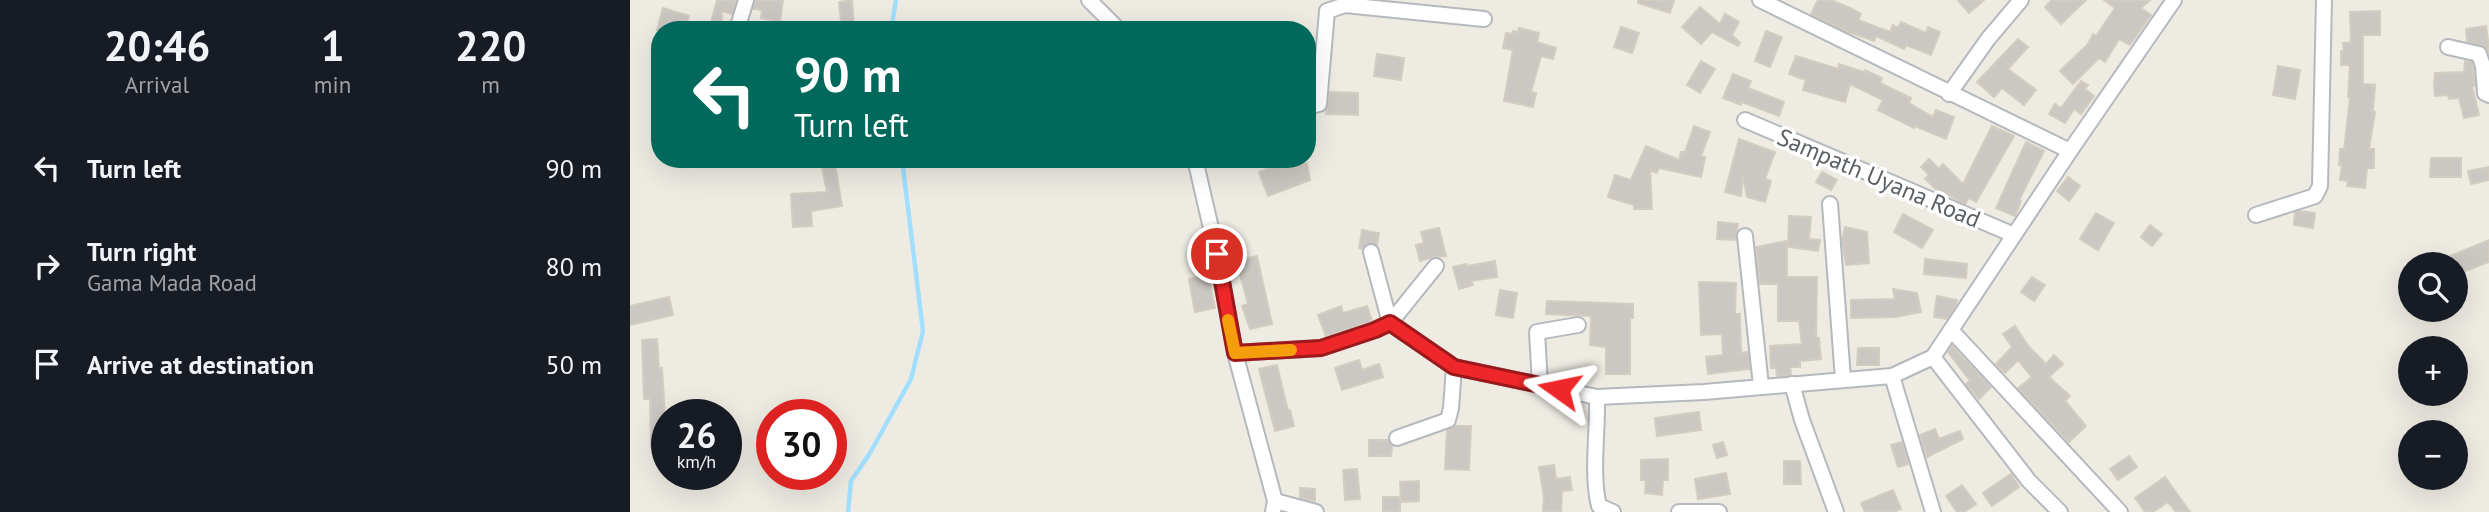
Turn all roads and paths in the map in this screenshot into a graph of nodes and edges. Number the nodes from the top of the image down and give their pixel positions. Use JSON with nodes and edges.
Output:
{"nodes":[{"id":1,"x":746,"y":0,"type":"edge"},
{"id":2,"x":1089,"y":0,"type":"edge"},
{"id":3,"x":1760,"y":0,"type":"edge"},
{"id":4,"x":2021,"y":0,"type":"edge"},
{"id":5,"x":2174,"y":0,"type":"edge"},
{"id":6,"x":2324,"y":0,"type":"edge"},
{"id":7,"x":1484,"y":19,"type":"dead end"},
{"id":8,"x":740,"y":21,"type":"edge"},
{"id":9,"x":1110,"y":21,"type":"edge"},
{"id":10,"x":2448,"y":47,"type":"dead end"},
{"id":11,"x":1949,"y":94,"type":"junction"},
{"id":12,"x":2489,"y":94,"type":"edge"},
{"id":13,"x":1316,"y":105,"type":"edge"},
{"id":14,"x":1745,"y":120,"type":"dead end"},
{"id":15,"x":2070,"y":152,"type":"junction"},
{"id":16,"x":1197,"y":168,"type":"edge"},
{"id":17,"x":1830,"y":204,"type":"dead end"},
{"id":18,"x":2256,"y":215,"type":"dead end"},
{"id":19,"x":2014,"y":235,"type":"junction"},
{"id":20,"x":1745,"y":236,"type":"dead end"},
{"id":21,"x":1371,"y":252,"type":"dead end"},
{"id":22,"x":1436,"y":266,"type":"dead end"},
{"id":23,"x":1390,"y":323,"type":"junction"},
{"id":24,"x":1578,"y":325,"type":"dead end"},
{"id":25,"x":1951,"y":330,"type":"junction"},
{"id":26,"x":1235,"y":353,"type":"junction"},
{"id":27,"x":1933,"y":357,"type":"junction"},
{"id":28,"x":1454,"y":367,"type":"junction"},
{"id":29,"x":1892,"y":376,"type":"junction"},
{"id":30,"x":1843,"y":379,"type":"junction"},
{"id":31,"x":1792,"y":384,"type":"junction"},
{"id":32,"x":1540,"y":385,"type":"junction"},
{"id":33,"x":1761,"y":386,"type":"junction"},
{"id":34,"x":1597,"y":397,"type":"junction"},
{"id":35,"x":1397,"y":438,"type":"dead end"},
{"id":36,"x":1274,"y":507,"type":"edge"},
{"id":37,"x":1316,"y":512,"type":"edge"},
{"id":38,"x":1613,"y":512,"type":"edge"},
{"id":39,"x":1679,"y":512,"type":"edge"},
{"id":40,"x":1719,"y":512,"type":"edge"},
{"id":41,"x":1836,"y":512,"type":"edge"},
{"id":42,"x":1933,"y":512,"type":"edge"},
{"id":43,"x":2060,"y":512,"type":"edge"},
{"id":44,"x":2120,"y":512,"type":"edge"}],
"edges":[{"from":1,"to":8,"type":"street"},
{"from":2,"to":9,"type":"street"},
{"from":3,"to":11,"type":"street"},
{"from":4,"to":11,"type":"street"},
{"from":5,"to":15,"type":"street"},
{"from":6,"to":18,"type":"street"},
{"from":7,"to":13,"type":"street"},
{"from":10,"to":12,"type":"street"},
{"from":11,"to":15,"type":"street"},
{"from":14,"to":19,"type":"street","name":"Sampath Uyana Road"},
{"from":15,"to":19,"type":"street"},
{"from":16,"to":26,"type":"street"},
{"from":17,"to":30,"type":"street"},
{"from":19,"to":25,"type":"street"},
{"from":20,"to":33,"type":"street"},
{"from":21,"to":23,"type":"street"},
{"from":22,"to":23,"type":"street"},
{"from":23,"to":26,"type":"street"},
{"from":23,"to":28,"type":"street"},
{"from":24,"to":32,"type":"street"},
{"from":25,"to":27,"type":"street"},
{"from":25,"to":44,"type":"street"},
{"from":26,"to":36,"type":"street"},
{"from":27,"to":29,"type":"street"},
{"from":27,"to":43,"type":"street"},
{"from":28,"to":32,"type":"street"},
{"from":28,"to":35,"type":"street"},
{"from":29,"to":30,"type":"street"},
{"from":29,"to":42,"type":"street"},
{"from":30,"to":31,"type":"street"},
{"from":31,"to":33,"type":"street"},
{"from":31,"to":41,"type":"street"},
{"from":32,"to":34,"type":"street"},
{"from":33,"to":34,"type":"street"},
{"from":34,"to":38,"type":"street"},
{"from":36,"to":37,"type":"street"},
{"from":39,"to":40,"type":"street"}]}
